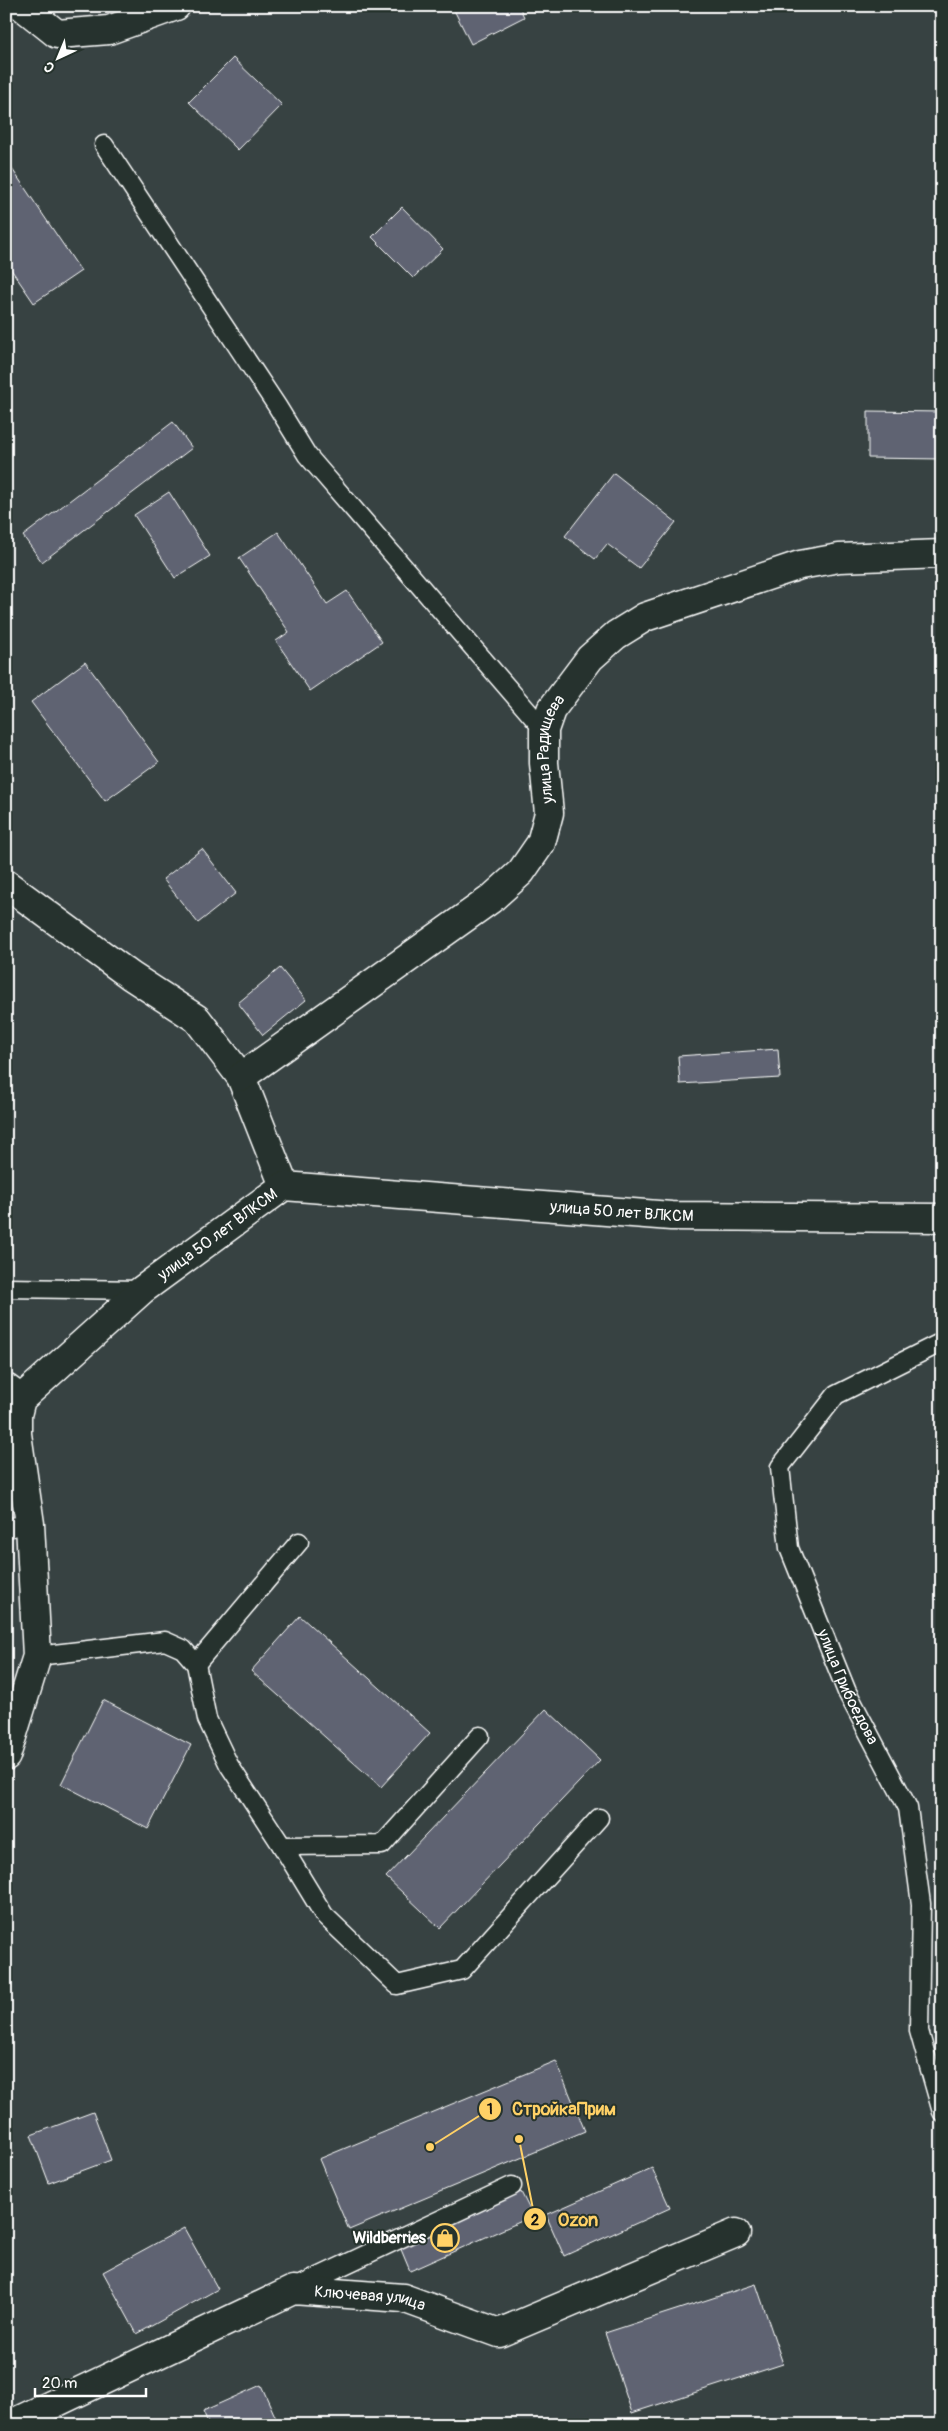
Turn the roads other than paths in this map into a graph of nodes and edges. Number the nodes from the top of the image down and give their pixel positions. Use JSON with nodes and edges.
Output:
{"nodes":[{"id":1,"x":22,"y":6,"type":"edge"},
{"id":2,"x":176,"y":6,"type":"edge"},
{"id":3,"x":104,"y":145,"type":"dead end"},
{"id":4,"x":942,"y":554,"type":"edge"},
{"id":5,"x":544,"y":730,"type":"junction"},
{"id":6,"x":6,"y":884,"type":"edge"},
{"id":7,"x":241,"y":1077,"type":"junction"},
{"id":8,"x":284,"y":1186,"type":"junction"},
{"id":9,"x":942,"y":1218,"type":"edge"},
{"id":10,"x":6,"y":1288,"type":"edge"},
{"id":11,"x":142,"y":1290,"type":"junction"},
{"id":12,"x":942,"y":1342,"type":"edge"},
{"id":13,"x":13,"y":1393,"type":"edge"},
{"id":14,"x":18,"y":1526,"type":"edge"},
{"id":15,"x":299,"y":1542,"type":"dead end"},
{"id":16,"x":37,"y":1656,"type":"junction"},
{"id":17,"x":196,"y":1664,"type":"junction"},
{"id":18,"x":480,"y":1736,"type":"dead end"},
{"id":19,"x":6,"y":1756,"type":"edge"},
{"id":20,"x":599,"y":1818,"type":"dead end"},
{"id":21,"x":282,"y":1846,"type":"junction"},
{"id":22,"x":942,"y":2112,"type":"edge"},
{"id":23,"x":512,"y":2186,"type":"dead end"},
{"id":24,"x":736,"y":2233,"type":"dead end"},
{"id":25,"x":293,"y":2290,"type":"junction"},
{"id":26,"x":9,"y":2425,"type":"edge"}],
"edges":[{"from":1,"to":2,"type":"street"},
{"from":3,"to":5,"type":"lane"},
{"from":4,"to":5,"type":"street","name":"улица Радищева"},
{"from":5,"to":7,"type":"street","name":"улица Радищева"},
{"from":6,"to":7,"type":"street"},
{"from":7,"to":8,"type":"street"},
{"from":8,"to":9,"type":"street","name":"улица 50 лет ВЛКСМ"},
{"from":8,"to":11,"type":"street","name":"улица 50 лет ВЛКСМ"},
{"from":10,"to":11,"type":"lane"},
{"from":11,"to":13,"type":"street","name":"улица 50 лет ВЛКСМ"},
{"from":12,"to":22,"type":"lane","name":"улица Грибоедова"},
{"from":13,"to":14,"type":"street","name":"улица 50 лет ВЛКСМ"},
{"from":14,"to":16,"type":"street","name":"улица 50 лет ВЛКСМ"},
{"from":15,"to":17,"type":"lane"},
{"from":16,"to":17,"type":"lane"},
{"from":16,"to":19,"type":"street","name":"улица 50 лет ВЛКСМ"},
{"from":17,"to":21,"type":"lane"},
{"from":18,"to":21,"type":"lane"},
{"from":20,"to":21,"type":"lane"},
{"from":23,"to":25,"type":"lane"},
{"from":24,"to":25,"type":"street","name":"Ключевая улица"},
{"from":25,"to":26,"type":"street","name":"Ключевая улица"}]}
